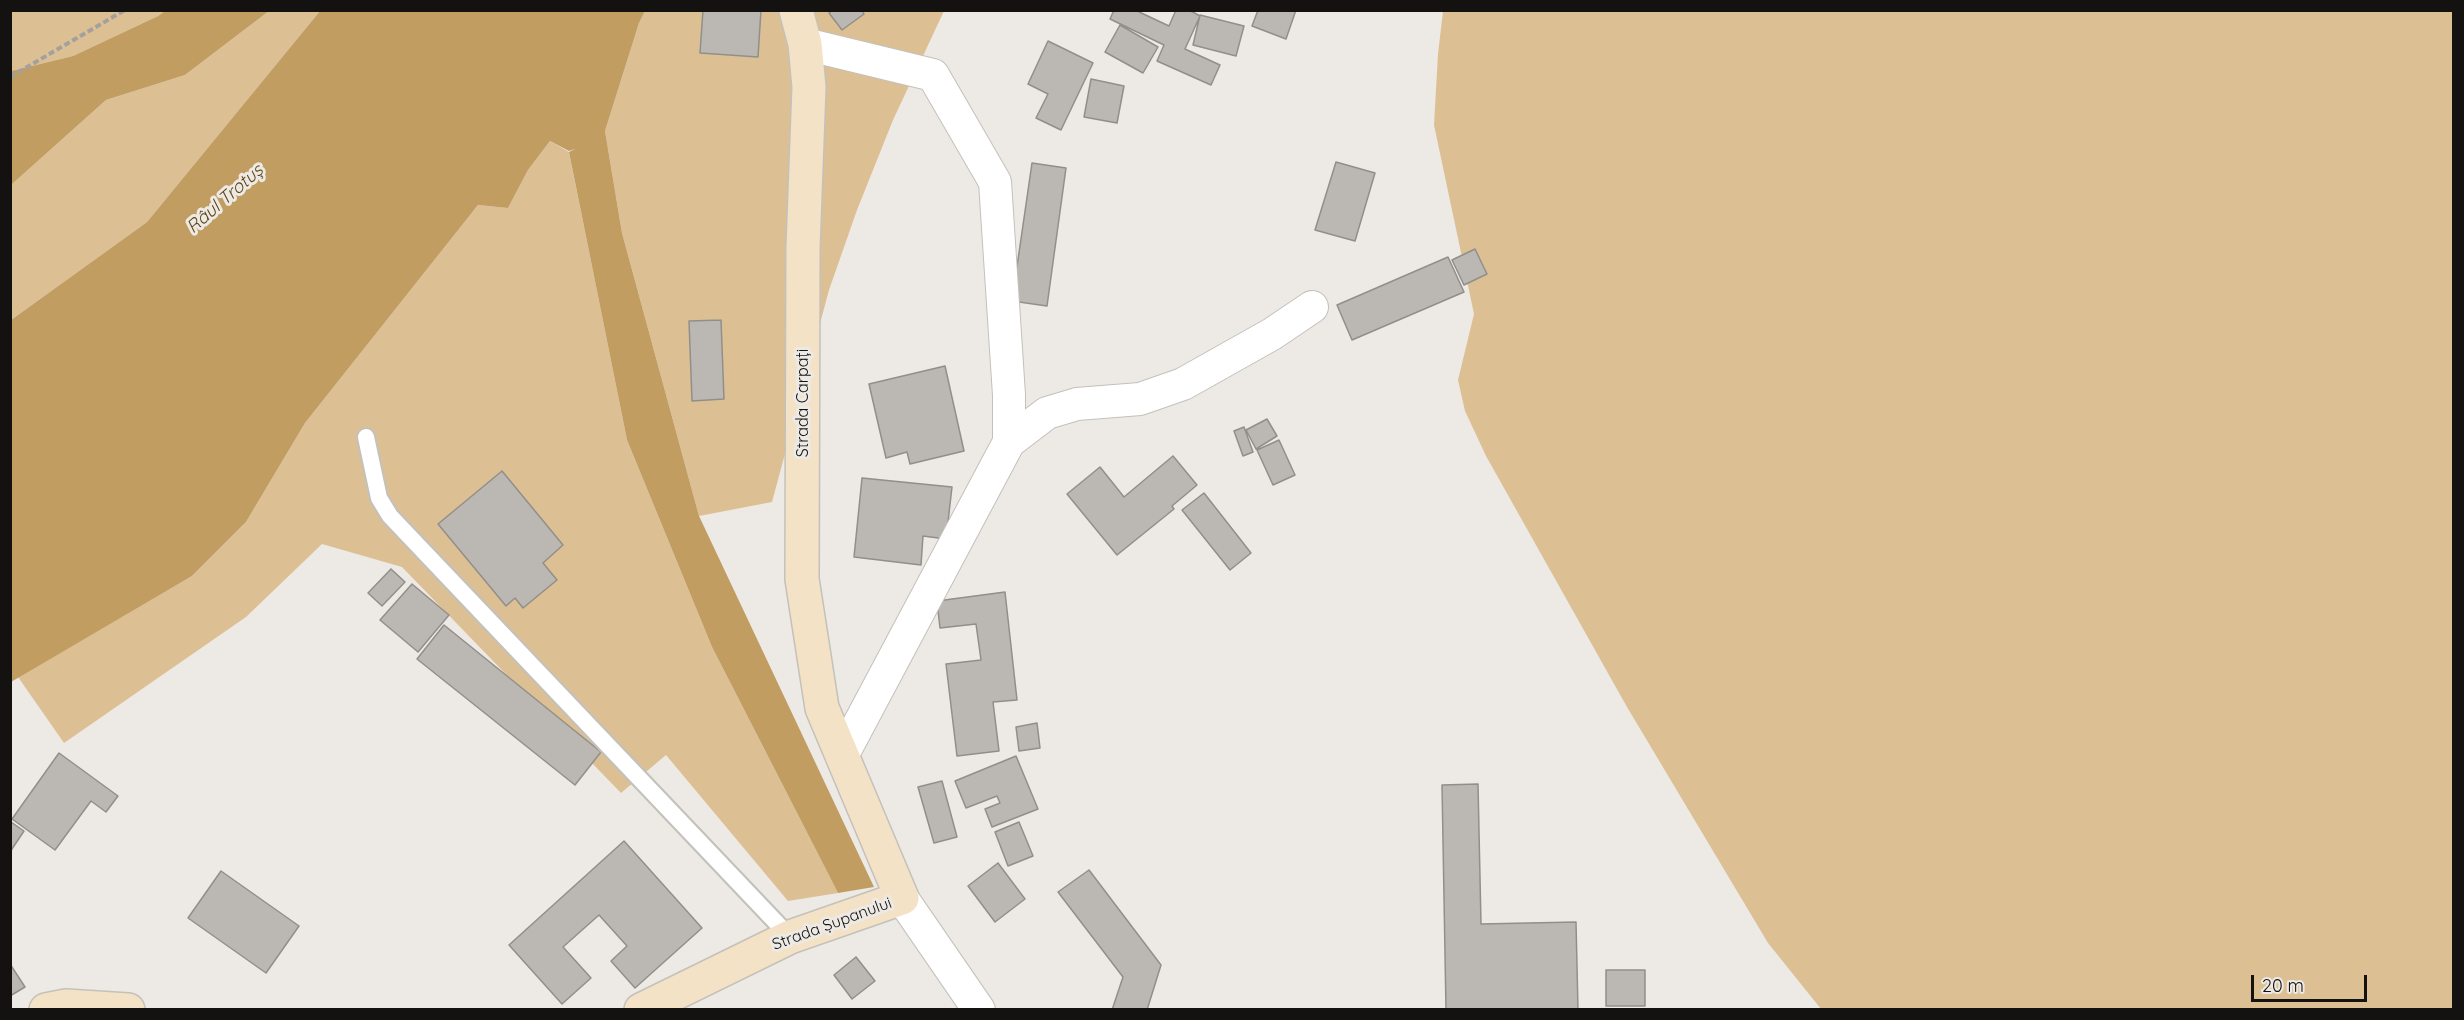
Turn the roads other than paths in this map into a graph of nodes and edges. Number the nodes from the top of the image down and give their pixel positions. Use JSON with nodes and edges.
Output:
{"nodes":[{"id":1,"x":796,"y":10,"type":"edge"},
{"id":2,"x":805,"y":44,"type":"junction"},
{"id":3,"x":1312,"y":307,"type":"dead end"},
{"id":4,"x":366,"y":437,"type":"dead end"},
{"id":5,"x":1009,"y":442,"type":"junction"},
{"id":6,"x":842,"y":756,"type":"junction"},
{"id":7,"x":902,"y":898,"type":"junction"},
{"id":8,"x":790,"y":937,"type":"junction"},
{"id":9,"x":46,"y":1010,"type":"edge"},
{"id":10,"x":128,"y":1010,"type":"edge"},
{"id":11,"x":641,"y":1010,"type":"edge"},
{"id":12,"x":979,"y":1010,"type":"edge"}],
"edges":[{"from":1,"to":2,"type":"street","name":"Strada Carpați"},
{"from":2,"to":5,"type":"street"},
{"from":2,"to":6,"type":"street","name":"Strada Carpați"},
{"from":3,"to":5,"type":"street"},
{"from":4,"to":8,"type":"lane"},
{"from":5,"to":6,"type":"street"},
{"from":6,"to":7,"type":"street","name":"Strada Carpați"},
{"from":7,"to":8,"type":"street","name":"Strada Șupanului"},
{"from":7,"to":12,"type":"street","name":"Strada Șupanului"},
{"from":8,"to":11,"type":"street","name":"Strada Șupanului"},
{"from":9,"to":10,"type":"street"}]}
